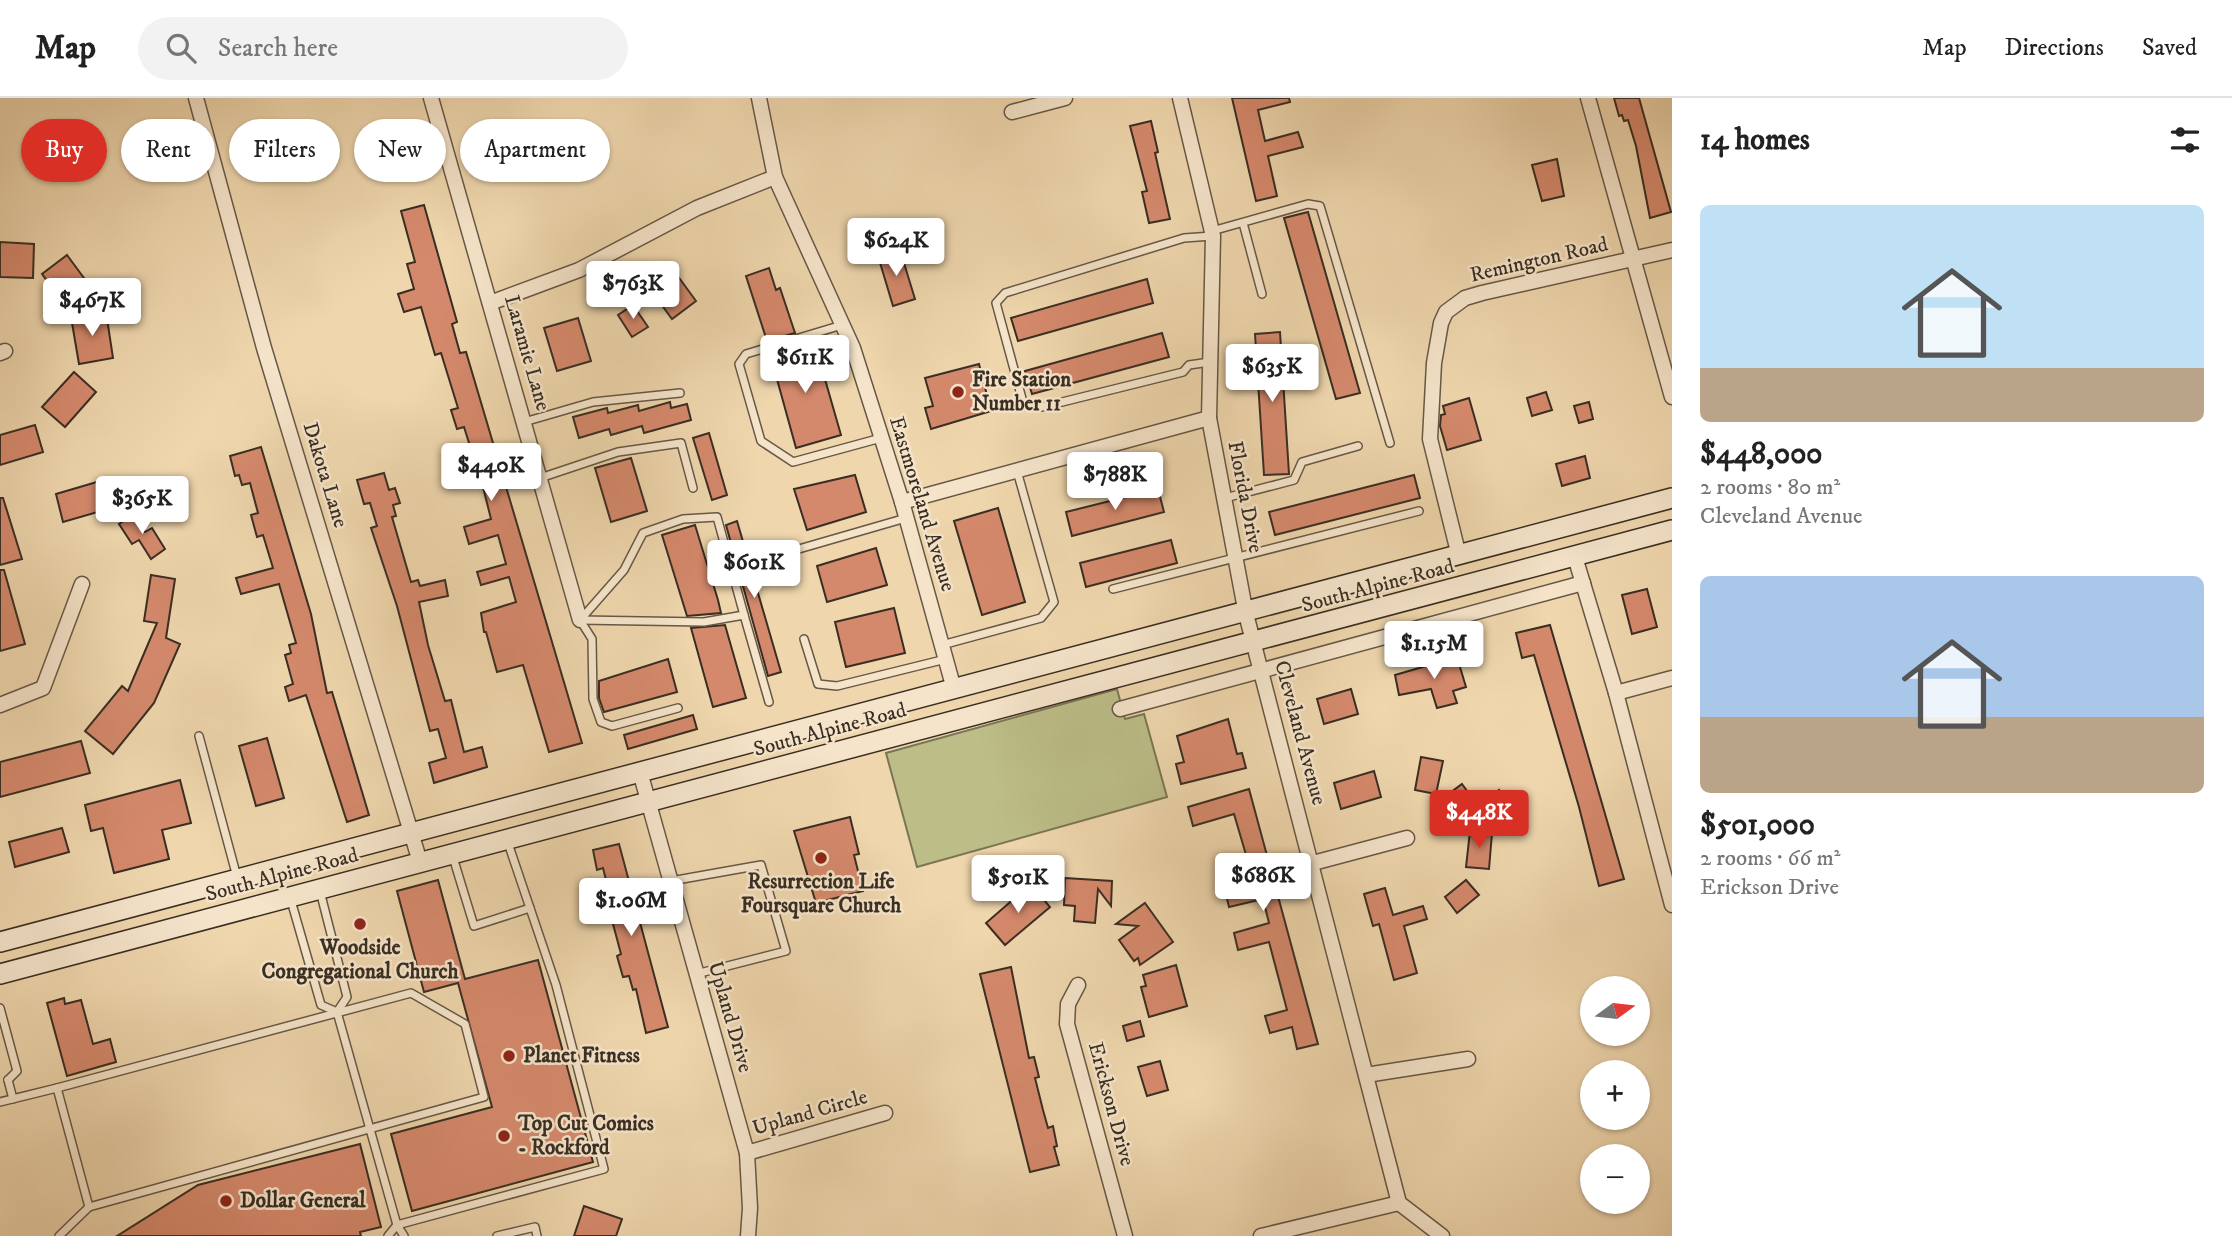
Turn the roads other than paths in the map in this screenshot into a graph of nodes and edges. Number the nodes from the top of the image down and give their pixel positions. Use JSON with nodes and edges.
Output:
{"nodes":[{"id":1,"x":195,"y":98,"type":"edge"},
{"id":2,"x":431,"y":98,"type":"edge"},
{"id":3,"x":759,"y":98,"type":"edge"},
{"id":4,"x":1065,"y":98,"type":"edge"},
{"id":5,"x":1180,"y":98,"type":"edge"},
{"id":6,"x":1588,"y":98,"type":"edge"},
{"id":7,"x":1012,"y":113,"type":"dead end"},
{"id":8,"x":775,"y":177,"type":"junction"},
{"id":9,"x":1243,"y":223,"type":"junction"},
{"id":10,"x":1212,"y":234,"type":"junction"},
{"id":11,"x":1672,"y":250,"type":"edge"},
{"id":12,"x":1633,"y":260,"type":"junction"},
{"id":13,"x":1262,"y":294,"type":"dead end"},
{"id":14,"x":491,"y":303,"type":"junction"},
{"id":15,"x":842,"y":325,"type":"junction"},
{"id":16,"x":1210,"y":362,"type":"junction"},
{"id":17,"x":1671,"y":388,"type":"edge"},
{"id":18,"x":680,"y":393,"type":"dead end"},
{"id":19,"x":1209,"y":418,"type":"junction"},
{"id":20,"x":524,"y":422,"type":"junction"},
{"id":21,"x":881,"y":438,"type":"junction"},
{"id":22,"x":1390,"y":443,"type":"dead end"},
{"id":23,"x":1358,"y":446,"type":"dead end"},
{"id":24,"x":1017,"y":471,"type":"junction"},
{"id":25,"x":540,"y":478,"type":"junction"},
{"id":26,"x":693,"y":488,"type":"dead end"},
{"id":27,"x":1672,"y":498,"type":"edge"},
{"id":28,"x":1224,"y":499,"type":"junction"},
{"id":29,"x":902,"y":502,"type":"junction"},
{"id":30,"x":1419,"y":511,"type":"dead end"},
{"id":31,"x":906,"y":518,"type":"junction"},
{"id":32,"x":1672,"y":530,"type":"edge"},
{"id":33,"x":778,"y":555,"type":"dead end"},
{"id":34,"x":1235,"y":556,"type":"junction"},
{"id":35,"x":1459,"y":556,"type":"junction"},
{"id":36,"x":1575,"y":557,"type":"junction"},
{"id":37,"x":1583,"y":583,"type":"junction"},
{"id":38,"x":82,"y":584,"type":"dead end"},
{"id":39,"x":1113,"y":589,"type":"dead end"},
{"id":40,"x":1246,"y":614,"type":"junction"},
{"id":41,"x":744,"y":615,"type":"junction"},
{"id":42,"x":580,"y":620,"type":"junction"},
{"id":43,"x":804,"y":639,"type":"dead end"},
{"id":44,"x":1254,"y":642,"type":"junction"},
{"id":45,"x":944,"y":652,"type":"junction"},
{"id":46,"x":1261,"y":670,"type":"junction"},
{"id":47,"x":1672,"y":678,"type":"edge"},
{"id":48,"x":954,"y":689,"type":"junction"},
{"id":49,"x":1616,"y":693,"type":"junction"},
{"id":50,"x":769,"y":702,"type":"dead end"},
{"id":51,"x":0,"y":705,"type":"edge"},
{"id":52,"x":678,"y":708,"type":"dead end"},
{"id":53,"x":1120,"y":709,"type":"dead end"},
{"id":54,"x":199,"y":736,"type":"dead end"},
{"id":55,"x":640,"y":772,"type":"junction"},
{"id":56,"x":648,"y":802,"type":"junction"},
{"id":57,"x":411,"y":834,"type":"junction"},
{"id":58,"x":1407,"y":838,"type":"dead end"},
{"id":59,"x":507,"y":839,"type":"junction"},
{"id":60,"x":452,"y":854,"type":"junction"},
{"id":61,"x":419,"y":862,"type":"junction"},
{"id":62,"x":1313,"y":863,"type":"junction"},
{"id":63,"x":238,"y":879,"type":"junction"},
{"id":64,"x":670,"y":881,"type":"junction"},
{"id":65,"x":320,"y":889,"type":"junction"},
{"id":66,"x":290,"y":897,"type":"junction"},
{"id":67,"x":1672,"y":905,"type":"edge"},
{"id":68,"x":530,"y":908,"type":"junction"},
{"id":69,"x":0,"y":942,"type":"edge"},
{"id":70,"x":0,"y":974,"type":"edge"},
{"id":71,"x":696,"y":974,"type":"junction"},
{"id":72,"x":1078,"y":985,"type":"dead end"},
{"id":73,"x":0,"y":1008,"type":"edge"},
{"id":74,"x":337,"y":1012,"type":"junction"},
{"id":75,"x":1468,"y":1059,"type":"dead end"},
{"id":76,"x":1366,"y":1075,"type":"junction"},
{"id":77,"x":4,"y":1079,"type":"edge"},
{"id":78,"x":57,"y":1088,"type":"junction"},
{"id":79,"x":13,"y":1099,"type":"junction"},
{"id":80,"x":0,"y":1102,"type":"edge"},
{"id":81,"x":885,"y":1113,"type":"dead end"},
{"id":82,"x":370,"y":1129,"type":"junction"},
{"id":83,"x":747,"y":1153,"type":"junction"},
{"id":84,"x":1399,"y":1203,"type":"junction"},
{"id":85,"x":89,"y":1207,"type":"junction"},
{"id":86,"x":397,"y":1225,"type":"junction"},
{"id":87,"x":59,"y":1236,"type":"edge"},
{"id":88,"x":388,"y":1236,"type":"edge"},
{"id":89,"x":404,"y":1236,"type":"edge"},
{"id":90,"x":497,"y":1236,"type":"edge"},
{"id":91,"x":537,"y":1236,"type":"edge"},
{"id":92,"x":748,"y":1236,"type":"edge"},
{"id":93,"x":1125,"y":1236,"type":"edge"},
{"id":94,"x":1261,"y":1236,"type":"edge"},
{"id":95,"x":1442,"y":1236,"type":"edge"}],
"edges":[{"from":1,"to":57,"type":"street","name":"Dakota Lane"},
{"from":2,"to":14,"type":"street","name":"Laramie Lane"},
{"from":3,"to":8,"type":"street","name":"Eastmoreland Avenue"},
{"from":4,"to":7,"type":"street"},
{"from":5,"to":10,"type":"street","name":"Florida Drive"},
{"from":6,"to":12,"type":"street"},
{"from":8,"to":14,"type":"street"},
{"from":8,"to":15,"type":"street","name":"Eastmoreland Avenue"},
{"from":9,"to":10,"type":"lane"},
{"from":9,"to":13,"type":"lane"},
{"from":9,"to":22,"type":"lane"},
{"from":10,"to":16,"type":"street","name":"Florida Drive"},
{"from":10,"to":16,"type":"lane"},
{"from":11,"to":12,"type":"street","name":"Remington Road"},
{"from":12,"to":17,"type":"street"},
{"from":12,"to":35,"type":"street","name":"Remington Road"},
{"from":14,"to":20,"type":"street","name":"Laramie Lane"},
{"from":15,"to":21,"type":"street","name":"Eastmoreland Avenue"},
{"from":15,"to":21,"type":"lane"},
{"from":16,"to":19,"type":"street","name":"Florida Drive"},
{"from":18,"to":20,"type":"lane"},
{"from":19,"to":24,"type":"street"},
{"from":19,"to":28,"type":"street","name":"Florida Drive"},
{"from":20,"to":25,"type":"street","name":"Laramie Lane"},
{"from":21,"to":29,"type":"street","name":"Eastmoreland Avenue"},
{"from":23,"to":28,"type":"lane"},
{"from":24,"to":29,"type":"street"},
{"from":24,"to":45,"type":"lane"},
{"from":25,"to":26,"type":"lane"},
{"from":25,"to":42,"type":"street","name":"Laramie Lane"},
{"from":27,"to":35,"type":"main road","name":"South Alpine Road"},
{"from":28,"to":34,"type":"street","name":"Florida Drive"},
{"from":29,"to":31,"type":"street","name":"Eastmoreland Avenue"},
{"from":30,"to":34,"type":"lane"},
{"from":31,"to":33,"type":"lane"},
{"from":31,"to":45,"type":"street","name":"Eastmoreland Avenue"},
{"from":32,"to":36,"type":"main road","name":"South Alpine Road"},
{"from":34,"to":39,"type":"lane"},
{"from":34,"to":40,"type":"street","name":"Florida Drive"},
{"from":35,"to":40,"type":"main road","name":"South Alpine Road"},
{"from":36,"to":37,"type":"street"},
{"from":36,"to":44,"type":"main road","name":"South Alpine Road"},
{"from":37,"to":46,"type":"street"},
{"from":37,"to":49,"type":"street"},
{"from":38,"to":51,"type":"street"},
{"from":40,"to":44,"type":"street","name":"Cleveland Avenue"},
{"from":40,"to":48,"type":"main road","name":"South Alpine Road"},
{"from":41,"to":42,"type":"lane"},
{"from":41,"to":42,"type":"lane"},
{"from":41,"to":50,"type":"lane"},
{"from":42,"to":52,"type":"lane"},
{"from":43,"to":45,"type":"lane"},
{"from":44,"to":46,"type":"street","name":"Cleveland Avenue"},
{"from":44,"to":56,"type":"main road","name":"South Alpine Road"},
{"from":45,"to":48,"type":"street","name":"Eastmoreland Avenue"},
{"from":46,"to":53,"type":"street"},
{"from":46,"to":62,"type":"street","name":"Cleveland Avenue"},
{"from":47,"to":49,"type":"street"},
{"from":48,"to":55,"type":"main road","name":"South Alpine Road"},
{"from":49,"to":67,"type":"street"},
{"from":54,"to":63,"type":"lane"},
{"from":55,"to":56,"type":"street","name":"Upland Drive"},
{"from":55,"to":57,"type":"main road","name":"South Alpine Road"},
{"from":56,"to":59,"type":"main road","name":"South Alpine Road"},
{"from":56,"to":64,"type":"street","name":"Upland Drive"},
{"from":57,"to":61,"type":"street","name":"Dakota Lane"},
{"from":57,"to":63,"type":"main road","name":"South Alpine Road"},
{"from":58,"to":62,"type":"street"},
{"from":59,"to":60,"type":"main road","name":"South Alpine Road"},
{"from":59,"to":68,"type":"lane"},
{"from":60,"to":61,"type":"main road","name":"South Alpine Road"},
{"from":60,"to":68,"type":"lane"},
{"from":61,"to":65,"type":"main road","name":"South Alpine Road"},
{"from":62,"to":76,"type":"street","name":"Cleveland Avenue"},
{"from":63,"to":69,"type":"main road","name":"South Alpine Road"},
{"from":64,"to":71,"type":"street","name":"Upland Drive"},
{"from":64,"to":71,"type":"lane"},
{"from":65,"to":66,"type":"main road","name":"South Alpine Road"},
{"from":65,"to":74,"type":"lane"},
{"from":66,"to":70,"type":"main road","name":"South Alpine Road"},
{"from":66,"to":74,"type":"lane"},
{"from":68,"to":86,"type":"lane"},
{"from":71,"to":83,"type":"street","name":"Upland Drive"},
{"from":72,"to":93,"type":"street","name":"Erickson Drive"},
{"from":73,"to":77,"type":"lane"},
{"from":74,"to":78,"type":"lane"},
{"from":74,"to":82,"type":"lane"},
{"from":74,"to":82,"type":"lane"},
{"from":75,"to":76,"type":"street"},
{"from":76,"to":84,"type":"street","name":"Cleveland Avenue"},
{"from":77,"to":79,"type":"lane"},
{"from":78,"to":79,"type":"lane"},
{"from":78,"to":85,"type":"lane"},
{"from":79,"to":80,"type":"lane"},
{"from":81,"to":83,"type":"street","name":"Upland Circle"},
{"from":82,"to":85,"type":"lane"},
{"from":82,"to":86,"type":"lane"},
{"from":83,"to":92,"type":"street","name":"Upland Drive"},
{"from":84,"to":94,"type":"street"},
{"from":84,"to":95,"type":"street"},
{"from":85,"to":87,"type":"lane"},
{"from":86,"to":88,"type":"lane"},
{"from":86,"to":89,"type":"lane"},
{"from":90,"to":91,"type":"lane"}]}
